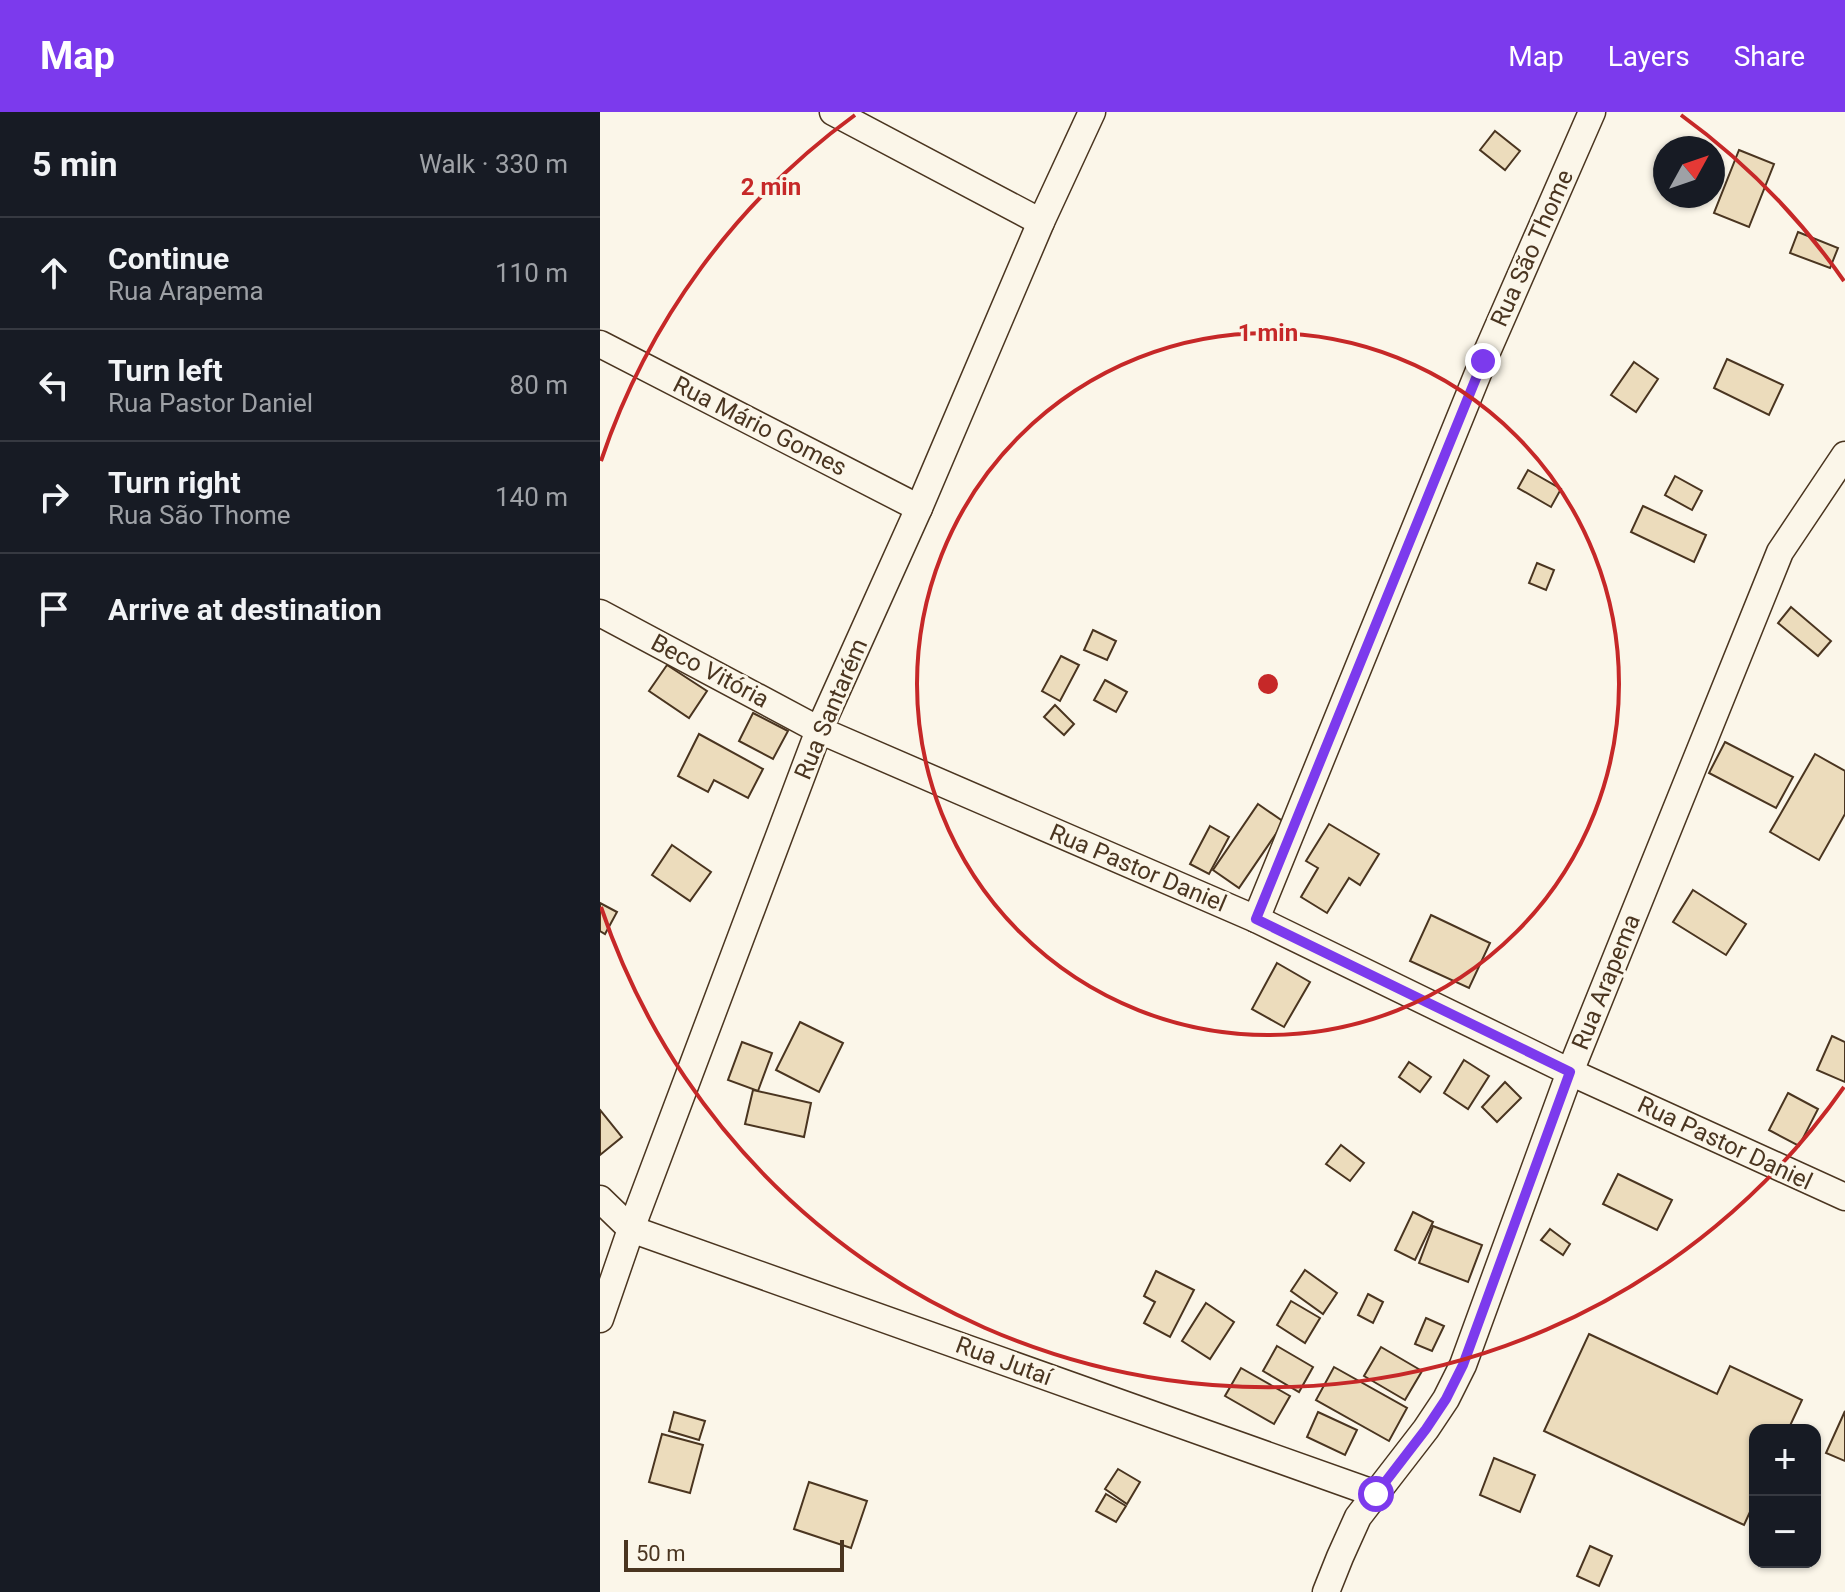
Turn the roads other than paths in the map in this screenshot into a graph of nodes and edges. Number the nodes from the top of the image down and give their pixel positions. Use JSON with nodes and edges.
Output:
{"nodes":[{"id":1,"x":833,"y":112,"type":"edge"},
{"id":2,"x":1092,"y":112,"type":"edge"},
{"id":3,"x":1592,"y":112,"type":"edge"},
{"id":4,"x":1041,"y":222,"type":"junction"},
{"id":5,"x":600,"y":344,"type":"edge"},
{"id":6,"x":1845,"y":455,"type":"edge"},
{"id":7,"x":919,"y":508,"type":"junction"},
{"id":8,"x":600,"y":613,"type":"edge"},
{"id":9,"x":819,"y":730,"type":"junction"},
{"id":10,"x":1256,"y":919,"type":"junction"},
{"id":11,"x":1570,"y":1072,"type":"junction"},
{"id":12,"x":1845,"y":1197,"type":"edge"},
{"id":13,"x":600,"y":1199,"type":"edge"},
{"id":14,"x":631,"y":1229,"type":"junction"},
{"id":15,"x":600,"y":1319,"type":"edge"},
{"id":16,"x":1376,"y":1494,"type":"junction"},
{"id":17,"x":1326,"y":1592,"type":"edge"}],
"edges":[{"from":1,"to":4,"type":"street"},
{"from":2,"to":4,"type":"street","name":"Rua Santarém"},
{"from":3,"to":10,"type":"street","name":"Rua São Thome"},
{"from":4,"to":7,"type":"street","name":"Rua Santarém"},
{"from":5,"to":7,"type":"street","name":"Rua Mário Gomes"},
{"from":6,"to":11,"type":"street","name":"Rua Arapema"},
{"from":7,"to":9,"type":"street","name":"Rua Santarém"},
{"from":8,"to":9,"type":"street","name":"Beco Vitória"},
{"from":9,"to":10,"type":"street","name":"Rua Pastor Daniel"},
{"from":9,"to":14,"type":"street","name":"Rua Santarém"},
{"from":10,"to":11,"type":"street","name":"Rua Pastor Daniel"},
{"from":11,"to":12,"type":"street","name":"Rua Pastor Daniel"},
{"from":11,"to":16,"type":"street","name":"Rua Arapema"},
{"from":13,"to":14,"type":"street"},
{"from":14,"to":15,"type":"street","name":"Rua Santarém"},
{"from":14,"to":16,"type":"street","name":"Rua Jutaí"},
{"from":16,"to":17,"type":"street","name":"Rua Arapema"}]}
